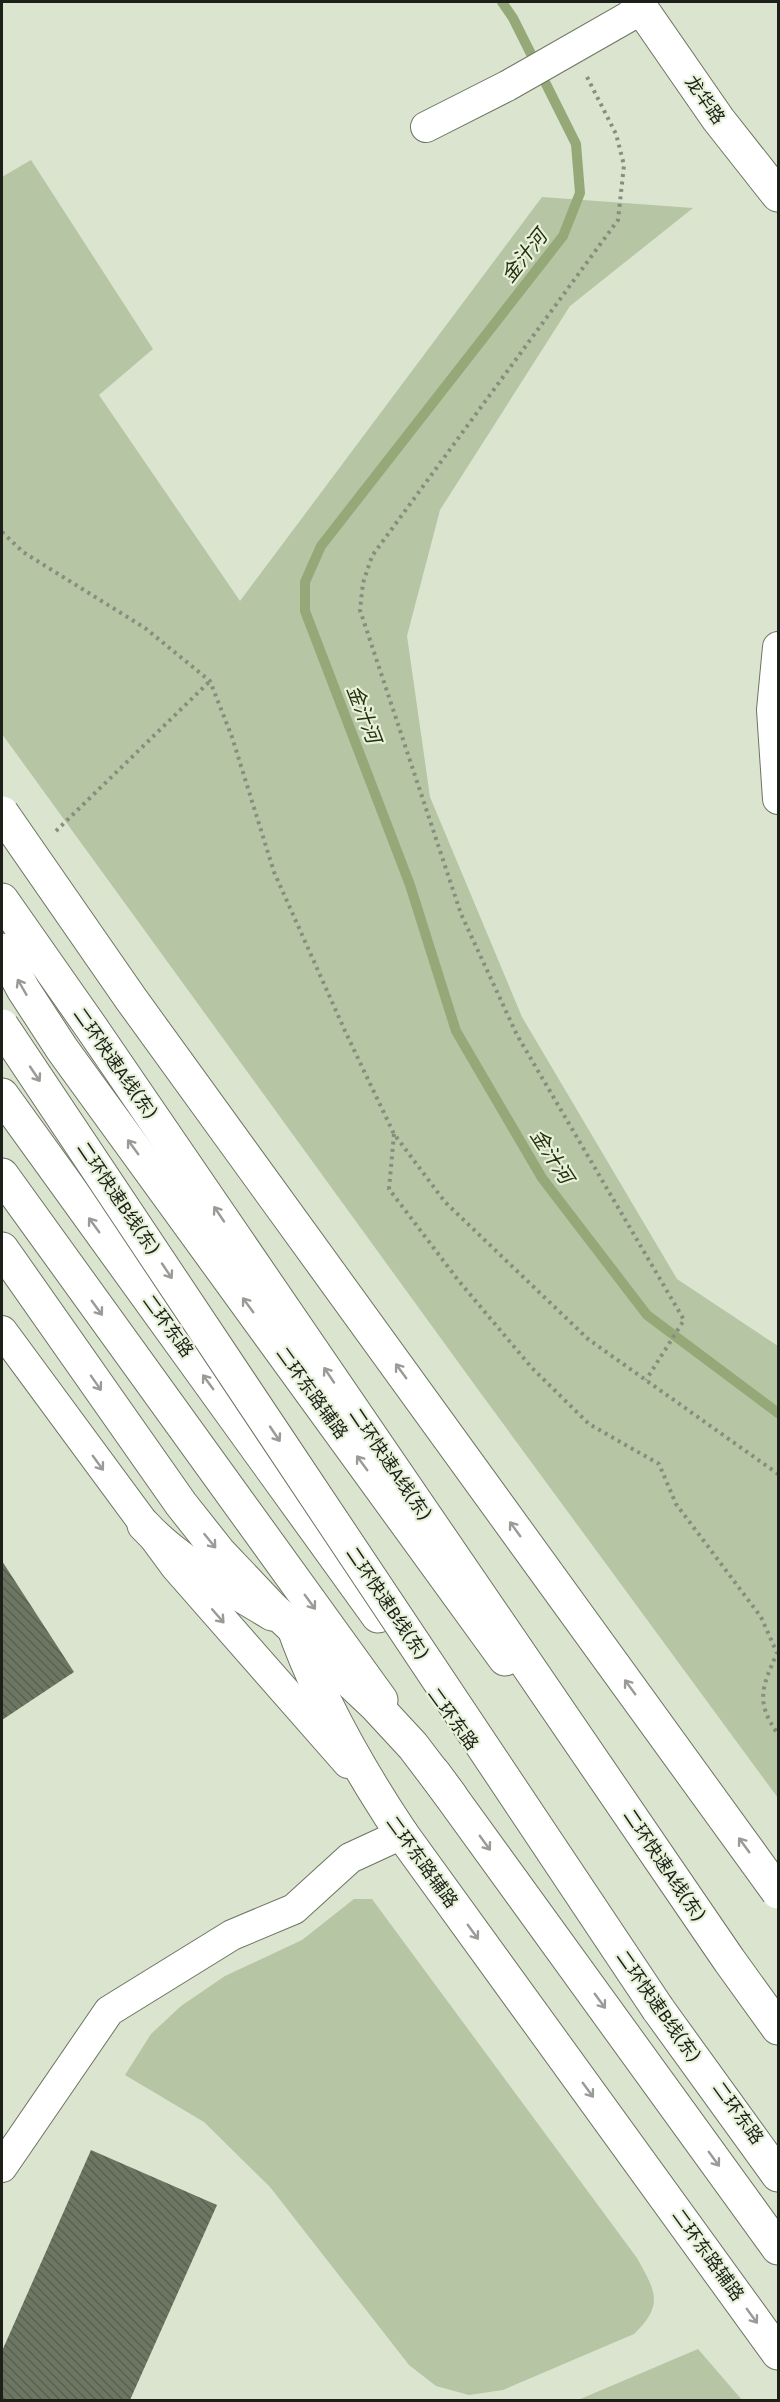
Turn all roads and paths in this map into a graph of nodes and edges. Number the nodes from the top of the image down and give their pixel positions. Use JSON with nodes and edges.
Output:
{"nodes":[{"id":1,"x":639,"y":5,"type":"edge"},
{"id":2,"x":571,"y":51,"type":"junction"},
{"id":3,"x":426,"y":127,"type":"dead end"},
{"id":4,"x":778,"y":195,"type":"edge"},
{"id":5,"x":2,"y":532,"type":"edge"},
{"id":6,"x":778,"y":647,"type":"edge"},
{"id":7,"x":210,"y":681,"type":"junction"},
{"id":8,"x":778,"y":799,"type":"edge"},
{"id":9,"x":2,"y":813,"type":"edge"},
{"id":10,"x":50,"y":837,"type":"dead end"},
{"id":11,"x":2,"y":900,"type":"edge"},
{"id":12,"x":3,"y":952,"type":"edge"},
{"id":13,"x":2,"y":1026,"type":"edge"},
{"id":14,"x":2,"y":1095,"type":"edge"},
{"id":15,"x":394,"y":1134,"type":"junction"},
{"id":16,"x":2,"y":1176,"type":"edge"},
{"id":17,"x":2,"y":1249,"type":"edge"},
{"id":18,"x":2,"y":1331,"type":"edge"},
{"id":19,"x":646,"y":1380,"type":"junction"},
{"id":20,"x":778,"y":1474,"type":"edge"},
{"id":21,"x":222,"y":1479,"type":"junction"},
{"id":22,"x":144,"y":1525,"type":"junction"},
{"id":23,"x":293,"y":1628,"type":"junction"},
{"id":24,"x":778,"y":1734,"type":"edge"},
{"id":25,"x":451,"y":1796,"type":"junction"},
{"id":26,"x":402,"y":1834,"type":"junction"},
{"id":27,"x":778,"y":1892,"type":"edge"},
{"id":28,"x":775,"y":2029,"type":"edge"},
{"id":29,"x":2,"y":2167,"type":"edge"},
{"id":30,"x":778,"y":2169,"type":"edge"},
{"id":31,"x":778,"y":2175,"type":"edge"},
{"id":32,"x":778,"y":2248,"type":"edge"},
{"id":33,"x":778,"y":2353,"type":"edge"}],
"edges":[{"from":1,"to":2,"type":"street"},
{"from":1,"to":4,"type":"main road","name":"龙华路"},
{"from":2,"to":3,"type":"street"},
{"from":2,"to":19,"type":"path"},
{"from":5,"to":7,"type":"path"},
{"from":6,"to":8,"type":"street"},
{"from":7,"to":10,"type":"path"},
{"from":7,"to":15,"type":"path"},
{"from":27,"to":9,"type":"main road","one_way":true,"bridge":true},
{"from":28,"to":11,"type":"main road","name":"二环快速A线(东)","one_way":true},
{"from":28,"to":12,"type":"main road","name":"二环东路辅路","one_way":true},
{"from":13,"to":31,"type":"main road","name":"二环快速B线(东)","one_way":true,"bridge":true},
{"from":30,"to":14,"type":"main road","name":"二环东路","one_way":true,"bridge":true},
{"from":15,"to":19,"type":"path"},
{"from":15,"to":24,"type":"path"},
{"from":16,"to":21,"type":"main road","one_way":true},
{"from":17,"to":23,"type":"main road","one_way":true},
{"from":18,"to":22,"type":"street","name":"二环东路辅路","one_way":true},
{"from":19,"to":20,"type":"path"},
{"from":21,"to":23,"type":"main road"},
{"from":21,"to":25,"type":"main road","one_way":true},
{"from":22,"to":23,"type":"main road"},
{"from":22,"to":26,"type":"street","name":"二环东路辅路","one_way":true},
{"from":23,"to":25,"type":"main road"},
{"from":23,"to":26,"type":"main road"},
{"from":25,"to":32,"type":"main road","one_way":true},
{"from":26,"to":29,"type":"street"},
{"from":26,"to":33,"type":"main road","name":"二环东路辅路","one_way":true}]}
